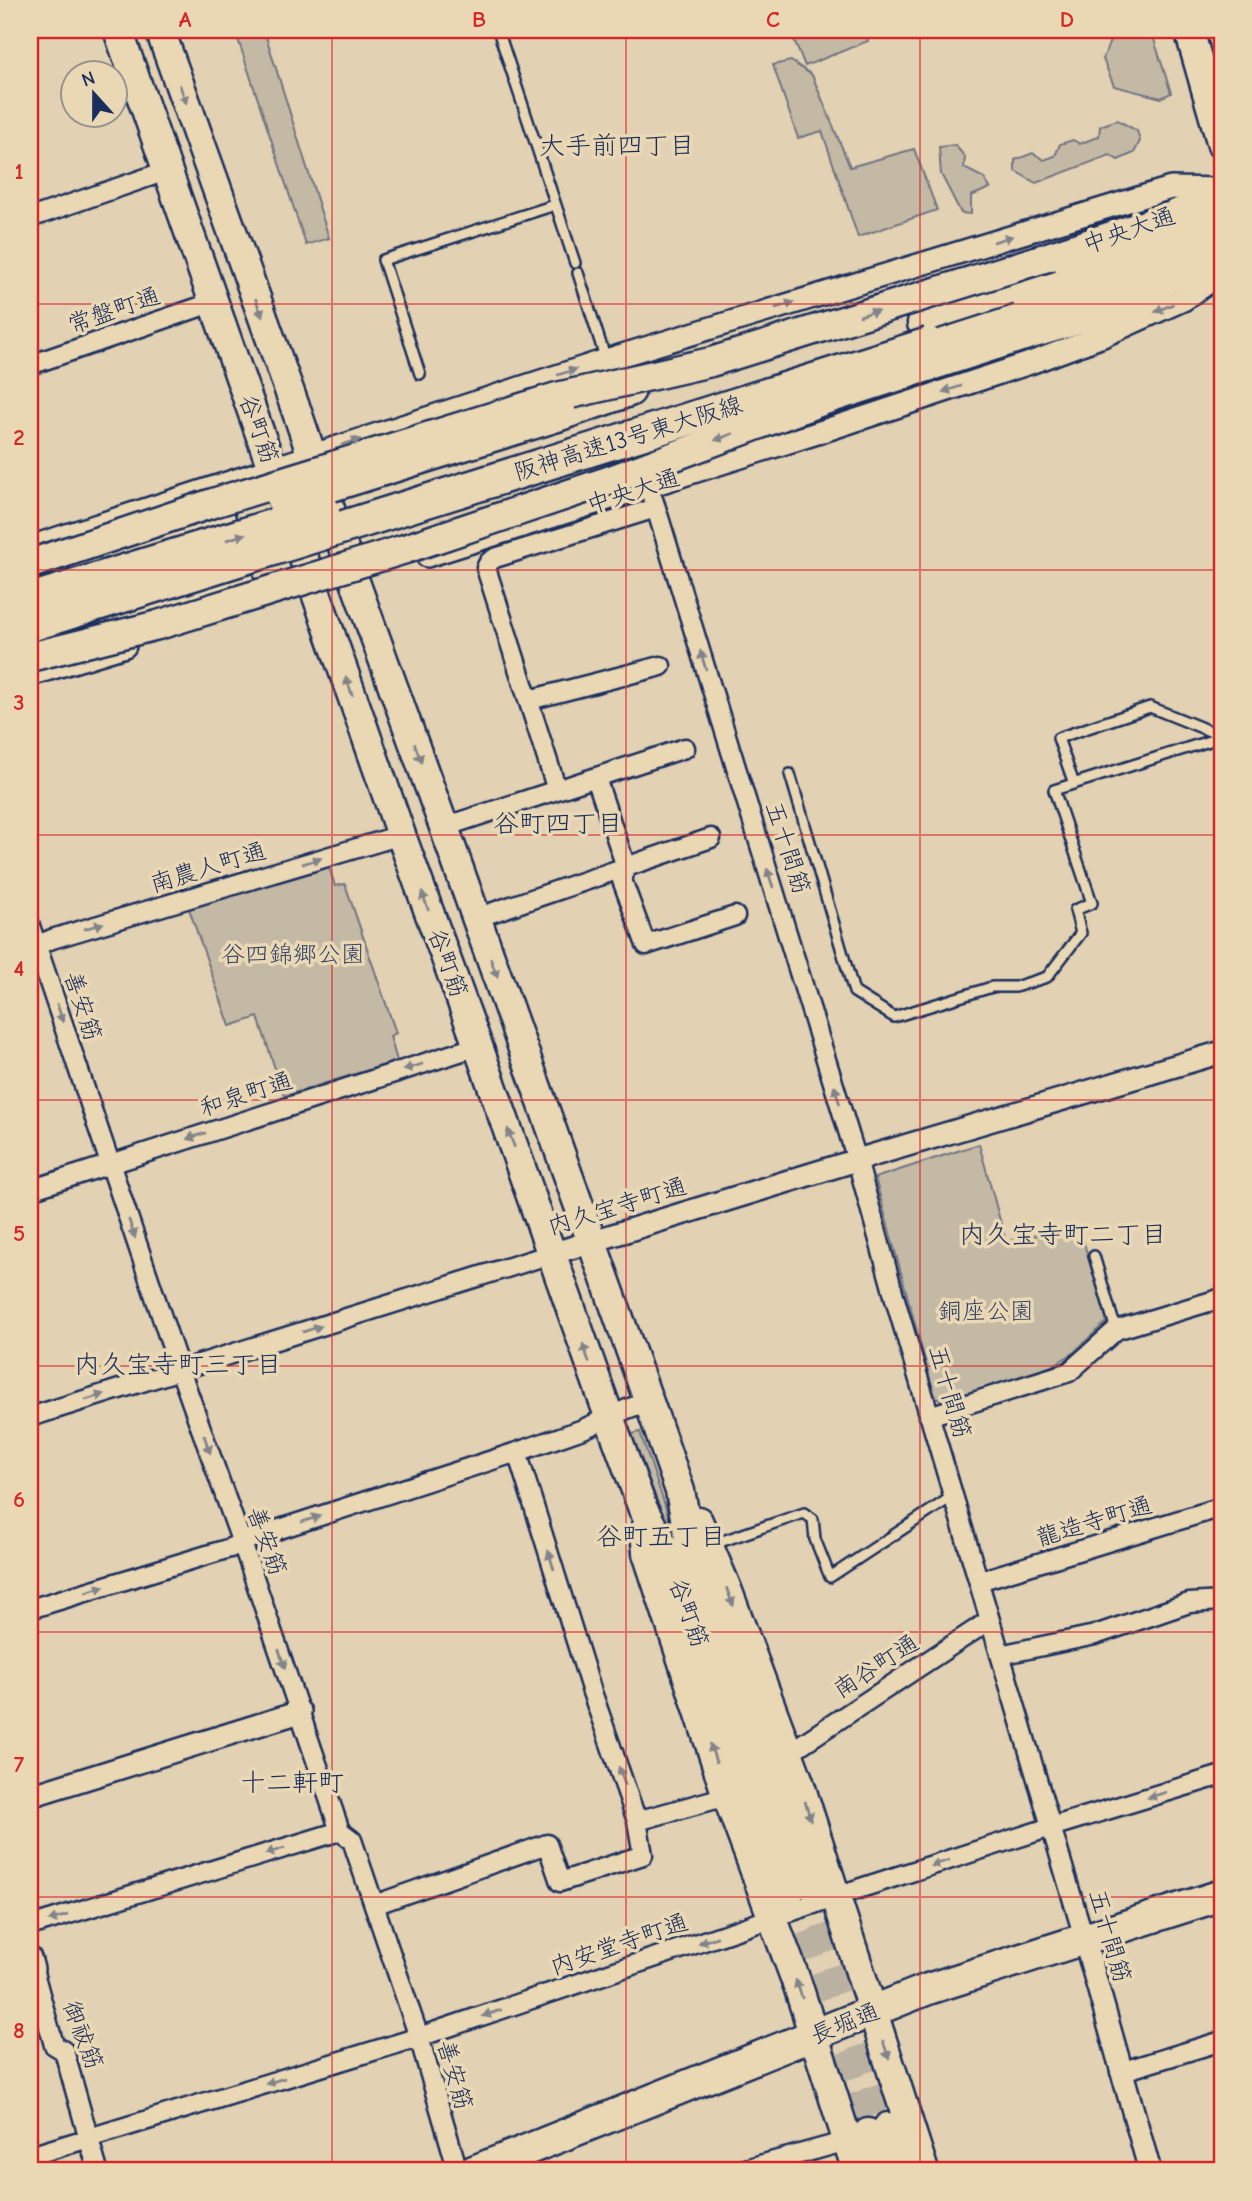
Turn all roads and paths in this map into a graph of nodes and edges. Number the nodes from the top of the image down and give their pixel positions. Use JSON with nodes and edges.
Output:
{"nodes":[{"id":1,"x":118,"y":30,"type":"edge"},
{"id":2,"x":160,"y":30,"type":"edge"},
{"id":3,"x":498,"y":30,"type":"edge"},
{"id":4,"x":1189,"y":30,"type":"edge"},
{"id":5,"x":1222,"y":145,"type":"edge"},
{"id":6,"x":166,"y":171,"type":"junction"},
{"id":7,"x":1222,"y":189,"type":"edge"},
{"id":8,"x":1222,"y":195,"type":"edge"},
{"id":9,"x":555,"y":205,"type":"junction"},
{"id":10,"x":1222,"y":217,"type":"edge"},
{"id":11,"x":30,"y":218,"type":"edge"},
{"id":12,"x":1222,"y":241,"type":"edge"},
{"id":13,"x":1222,"y":262,"type":"edge"},
{"id":14,"x":1222,"y":273,"type":"edge"},
{"id":15,"x":1175,"y":277,"type":"joint"},
{"id":16,"x":214,"y":302,"type":"junction"},
{"id":17,"x":1020,"y":329,"type":"junction"},
{"id":18,"x":606,"y":360,"type":"junction"},
{"id":19,"x":711,"y":362,"type":"junction"},
{"id":20,"x":30,"y":365,"type":"edge"},
{"id":21,"x":420,"y":374,"type":"dead end"},
{"id":22,"x":312,"y":455,"type":"junction"},
{"id":23,"x":273,"y":469,"type":"junction"},
{"id":24,"x":649,"y":485,"type":"junction"},
{"id":25,"x":656,"y":508,"type":"junction"},
{"id":26,"x":30,"y":547,"type":"edge"},
{"id":27,"x":30,"y":564,"type":"edge"},
{"id":28,"x":354,"y":579,"type":"junction"},
{"id":29,"x":30,"y":586,"type":"edge"},
{"id":30,"x":316,"y":589,"type":"junction"},
{"id":31,"x":30,"y":600,"type":"edge"},
{"id":32,"x":30,"y":625,"type":"edge"},
{"id":33,"x":30,"y":636,"type":"edge"},
{"id":34,"x":30,"y":657,"type":"edge"},
{"id":35,"x":661,"y":666,"type":"dead end"},
{"id":36,"x":30,"y":675,"type":"edge"},
{"id":37,"x":529,"y":700,"type":"junction"},
{"id":38,"x":1222,"y":737,"type":"edge"},
{"id":39,"x":685,"y":748,"type":"dead end"},
{"id":40,"x":790,"y":774,"type":"dead end"},
{"id":41,"x":596,"y":778,"type":"junction"},
{"id":42,"x":1074,"y":784,"type":"junction"},
{"id":43,"x":557,"y":790,"type":"junction"},
{"id":44,"x":444,"y":827,"type":"junction"},
{"id":45,"x":401,"y":835,"type":"junction"},
{"id":46,"x":711,"y":838,"type":"dead end"},
{"id":47,"x":626,"y":867,"type":"junction"},
{"id":48,"x":735,"y":916,"type":"dead end"},
{"id":49,"x":476,"y":918,"type":"junction"},
{"id":50,"x":30,"y":926,"type":"edge"},
{"id":51,"x":33,"y":946,"type":"edge"},
{"id":52,"x":478,"y":1046,"type":"junction"},
{"id":53,"x":1222,"y":1052,"type":"edge"},
{"id":54,"x":857,"y":1160,"type":"junction"},
{"id":55,"x":110,"y":1164,"type":"junction"},
{"id":56,"x":30,"y":1190,"type":"edge"},
{"id":57,"x":592,"y":1241,"type":"junction"},
{"id":58,"x":551,"y":1254,"type":"junction"},
{"id":59,"x":1094,"y":1256,"type":"dead end"},
{"id":60,"x":1222,"y":1298,"type":"edge"},
{"id":61,"x":1116,"y":1330,"type":"junction"},
{"id":62,"x":181,"y":1370,"type":"junction"},
{"id":63,"x":649,"y":1401,"type":"junction"},
{"id":64,"x":929,"y":1416,"type":"junction"},
{"id":65,"x":30,"y":1417,"type":"edge"},
{"id":66,"x":609,"y":1417,"type":"junction"},
{"id":67,"x":517,"y":1452,"type":"junction"},
{"id":68,"x":680,"y":1491,"type":"junction"},
{"id":69,"x":953,"y":1496,"type":"junction"},
{"id":70,"x":1222,"y":1507,"type":"edge"},
{"id":71,"x":643,"y":1508,"type":"junction"},
{"id":72,"x":242,"y":1543,"type":"junction"},
{"id":73,"x":709,"y":1546,"type":"junction"},
{"id":74,"x":979,"y":1581,"type":"junction"},
{"id":75,"x":1222,"y":1601,"type":"edge"},
{"id":76,"x":30,"y":1609,"type":"edge"},
{"id":77,"x":990,"y":1620,"type":"junction"},
{"id":78,"x":1000,"y":1655,"type":"junction"},
{"id":79,"x":300,"y":1713,"type":"junction"},
{"id":80,"x":788,"y":1750,"type":"junction"},
{"id":81,"x":1222,"y":1775,"type":"edge"},
{"id":82,"x":30,"y":1796,"type":"edge"},
{"id":83,"x":727,"y":1796,"type":"junction"},
{"id":84,"x":638,"y":1821,"type":"junction"},
{"id":85,"x":1051,"y":1827,"type":"junction"},
{"id":86,"x":340,"y":1831,"type":"junction"},
{"id":87,"x":1222,"y":1895,"type":"edge"},
{"id":88,"x":835,"y":1897,"type":"junction"},
{"id":89,"x":374,"y":1905,"type":"junction"},
{"id":90,"x":773,"y":1919,"type":"junction"},
{"id":91,"x":30,"y":1926,"type":"edge"},
{"id":92,"x":1084,"y":1938,"type":"junction"},
{"id":93,"x":31,"y":1966,"type":"edge"},
{"id":94,"x":873,"y":2012,"type":"junction"},
{"id":95,"x":814,"y":2036,"type":"junction"},
{"id":96,"x":419,"y":2037,"type":"junction"},
{"id":97,"x":1222,"y":2041,"type":"edge"},
{"id":98,"x":1120,"y":2071,"type":"junction"},
{"id":99,"x":868,"y":2133,"type":"junction"},
{"id":100,"x":89,"y":2138,"type":"junction"},
{"id":101,"x":30,"y":2156,"type":"edge"},
{"id":102,"x":98,"y":2171,"type":"edge"},
{"id":103,"x":458,"y":2171,"type":"edge"},
{"id":104,"x":474,"y":2171,"type":"edge"},
{"id":105,"x":740,"y":2171,"type":"edge"},
{"id":106,"x":856,"y":2171,"type":"edge"},
{"id":107,"x":879,"y":2171,"type":"edge"},
{"id":108,"x":901,"y":2171,"type":"edge"},
{"id":109,"x":924,"y":2171,"type":"edge"},
{"id":110,"x":1150,"y":2171,"type":"edge"}],
"edges":[{"from":1,"to":6,"type":"main road","name":"谷町筋"},
{"from":2,"to":22,"type":"main road","name":"谷町筋","one_way":true},
{"from":3,"to":9,"type":"lane"},
{"from":4,"to":5,"type":"main road"},
{"from":6,"to":11,"type":"street"},
{"from":6,"to":16,"type":"main road","name":"谷町筋"},
{"from":18,"to":7,"type":"street","name":"中央大通","one_way":true},
{"from":19,"to":8,"type":"main road","name":"中央大通","one_way":true,"bridge":true},
{"from":9,"to":18,"type":"lane"},
{"from":9,"to":21,"type":"lane"},
{"from":31,"to":10,"type":"highway","name":"阪神高速13号東大阪線","one_way":true,"bridge":true},
{"from":12,"to":32,"type":"highway","name":"阪神高速13号東大阪線","bridge":true},
{"from":13,"to":15,"type":"main road"},
{"from":14,"to":24,"type":"street","name":"中央大通","one_way":true},
{"from":15,"to":17,"type":"highway"},
{"from":16,"to":20,"type":"street","name":"常盤町通"},
{"from":16,"to":23,"type":"main road","name":"谷町筋"},
{"from":17,"to":33,"type":"highway","bridge":true},
{"from":17,"to":34,"type":"main road","name":"中央大通","one_way":true,"bridge":true},
{"from":22,"to":18,"type":"street","name":"中央大通","one_way":true},
{"from":19,"to":27,"type":"main road","name":"中央大通","bridge":true},
{"from":19,"to":29,"type":"highway","bridge":true},
{"from":22,"to":23,"type":"street","name":"中央大通"},
{"from":22,"to":28,"type":"main road","name":"谷町筋"},
{"from":23,"to":26,"type":"street","name":"中央大通"},
{"from":23,"to":30,"type":"main road","name":"谷町筋"},
{"from":24,"to":25,"type":"street","name":"五十間筋"},
{"from":24,"to":28,"type":"street","name":"中央大通"},
{"from":25,"to":37,"type":"street"},
{"from":54,"to":25,"type":"street","name":"五十間筋","one_way":true},
{"from":28,"to":30,"type":"street","name":"中央大通"},
{"from":28,"to":44,"type":"main road","name":"谷町筋","one_way":true},
{"from":30,"to":36,"type":"street","name":"中央大通"},
{"from":45,"to":30,"type":"main road","name":"谷町筋","one_way":true},
{"from":35,"to":37,"type":"street"},
{"from":37,"to":43,"type":"street"},
{"from":38,"to":42,"type":"lane"},
{"from":38,"to":42,"type":"lane"},
{"from":39,"to":41,"type":"street"},
{"from":40,"to":42,"type":"lane"},
{"from":41,"to":43,"type":"street"},
{"from":41,"to":47,"type":"street"},
{"from":43,"to":44,"type":"street"},
{"from":44,"to":49,"type":"main road","name":"谷町筋"},
{"from":51,"to":45,"type":"street","name":"南農人町通","one_way":true},
{"from":52,"to":45,"type":"main road","name":"谷町筋","one_way":true},
{"from":46,"to":47,"type":"street"},
{"from":47,"to":48,"type":"street"},
{"from":47,"to":49,"type":"street"},
{"from":49,"to":57,"type":"main road","name":"谷町筋","one_way":true},
{"from":50,"to":51,"type":"street","name":"善安筋"},
{"from":51,"to":55,"type":"street","name":"善安筋","one_way":true},
{"from":52,"to":55,"type":"street","name":"和泉町通","one_way":true},
{"from":58,"to":52,"type":"main road","name":"谷町筋","one_way":true},
{"from":53,"to":54,"type":"street","name":"内久宝寺町通"},
{"from":54,"to":57,"type":"street","name":"内久宝寺町通"},
{"from":54,"to":64,"type":"street","name":"五十間筋"},
{"from":55,"to":56,"type":"street","name":"和泉町通"},
{"from":55,"to":62,"type":"street","name":"善安筋","one_way":true},
{"from":57,"to":58,"type":"street","name":"内久宝寺町通"},
{"from":57,"to":63,"type":"main road","name":"谷町筋"},
{"from":62,"to":58,"type":"street","name":"内久宝寺町通","one_way":true},
{"from":66,"to":58,"type":"main road","name":"谷町筋","one_way":true},
{"from":59,"to":61,"type":"lane"},
{"from":60,"to":61,"type":"street"},
{"from":61,"to":64,"type":"street"},
{"from":65,"to":62,"type":"street","name":"内久宝寺町通","one_way":true},
{"from":62,"to":72,"type":"street","name":"善安筋","one_way":true},
{"from":63,"to":66,"type":"street"},
{"from":63,"to":68,"type":"main road","name":"谷町筋"},
{"from":64,"to":69,"type":"street","name":"五十間筋"},
{"from":66,"to":67,"type":"street"},
{"from":66,"to":71,"type":"main road","name":"谷町筋"},
{"from":72,"to":67,"type":"street","one_way":true},
{"from":84,"to":67,"type":"street","one_way":true},
{"from":68,"to":71,"type":"main road","name":"谷町筋"},
{"from":68,"to":73,"type":"main road"},
{"from":69,"to":73,"type":"lane"},
{"from":69,"to":74,"type":"street","name":"五十間筋"},
{"from":70,"to":74,"type":"street","name":"龍造寺町通"},
{"from":83,"to":71,"type":"main road","one_way":true},
{"from":76,"to":72,"type":"street","one_way":true},
{"from":72,"to":79,"type":"street","name":"善安筋","one_way":true},
{"from":73,"to":80,"type":"main road","one_way":true},
{"from":74,"to":77,"type":"street","name":"五十間筋"},
{"from":75,"to":78,"type":"street"},
{"from":77,"to":78,"type":"street","name":"五十間筋"},
{"from":77,"to":80,"type":"street","name":"南谷町通"},
{"from":78,"to":85,"type":"street","name":"五十間筋"},
{"from":79,"to":82,"type":"street"},
{"from":79,"to":86,"type":"street","name":"善安筋"},
{"from":80,"to":88,"type":"main road","one_way":true},
{"from":81,"to":85,"type":"street","name":"内安堂寺町通","one_way":true},
{"from":83,"to":84,"type":"street"},
{"from":83,"to":90,"type":"main road"},
{"from":84,"to":89,"type":"street"},
{"from":85,"to":88,"type":"street","name":"内安堂寺町通","one_way":true},
{"from":85,"to":92,"type":"street","name":"五十間筋"},
{"from":86,"to":89,"type":"street","name":"善安筋"},
{"from":86,"to":91,"type":"street","one_way":true},
{"from":87,"to":92,"type":"highway","name":"長堀通"},
{"from":88,"to":90,"type":"street","name":"内安堂寺町通"},
{"from":88,"to":94,"type":"main road"},
{"from":89,"to":96,"type":"street","name":"善安筋"},
{"from":95,"to":90,"type":"main road","one_way":true},
{"from":90,"to":96,"type":"street","name":"内安堂寺町通","one_way":true},
{"from":92,"to":94,"type":"highway","name":"長堀通"},
{"from":92,"to":98,"type":"street","name":"五十間筋"},
{"from":93,"to":100,"type":"street","name":"御祓筋"},
{"from":94,"to":95,"type":"highway","name":"長堀通"},
{"from":94,"to":109,"type":"main road","one_way":true},
{"from":95,"to":99,"type":"main road"},
{"from":95,"to":104,"type":"highway","name":"長堀通"},
{"from":96,"to":100,"type":"street","name":"内安堂寺町通","one_way":true},
{"from":96,"to":103,"type":"street","name":"善安筋"},
{"from":97,"to":98,"type":"street"},
{"from":98,"to":110,"type":"street","name":"五十間筋"},
{"from":99,"to":105,"type":"street"},
{"from":99,"to":106,"type":"main road"},
{"from":99,"to":107,"type":"main road"},
{"from":99,"to":108,"type":"main road"},
{"from":100,"to":101,"type":"street","name":"内安堂寺町通"},
{"from":100,"to":102,"type":"street","name":"御祓筋"}]}
